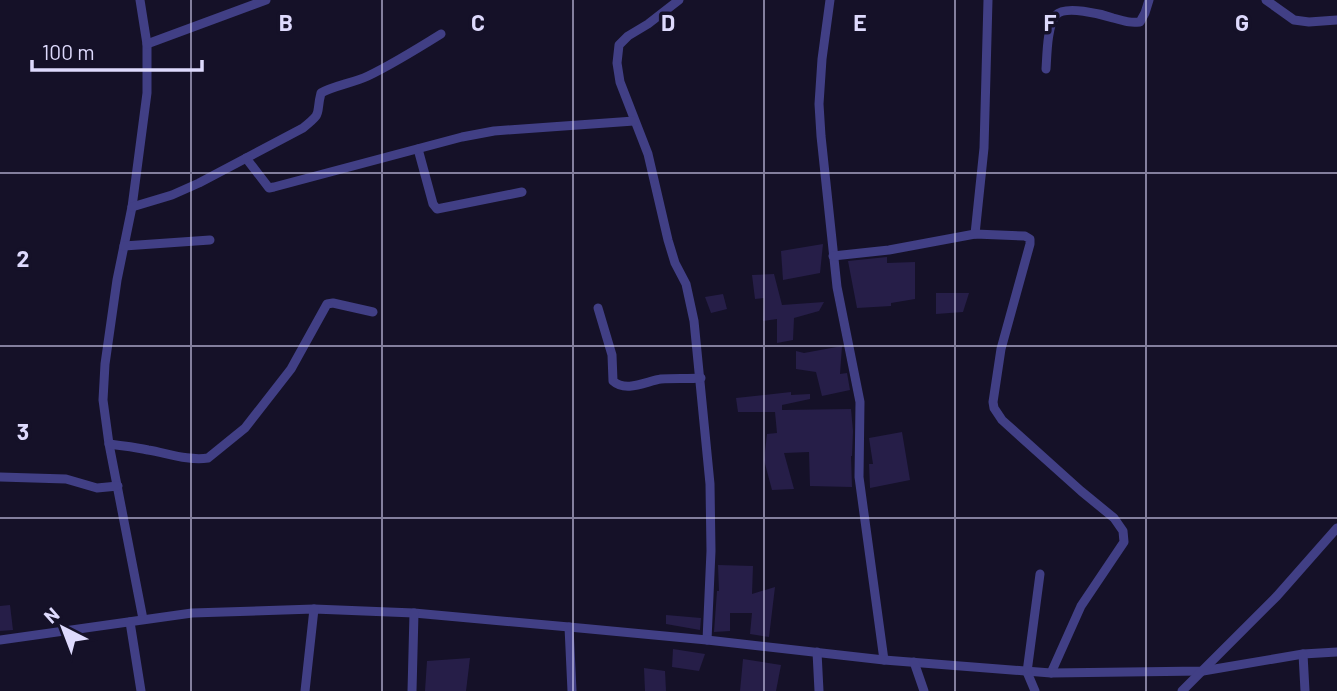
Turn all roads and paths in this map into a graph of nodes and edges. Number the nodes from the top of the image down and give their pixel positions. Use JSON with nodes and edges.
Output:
{"nodes":[{"id":1,"x":140,"y":0,"type":"edge"},
{"id":2,"x":266,"y":0,"type":"edge"},
{"id":3,"x":679,"y":0,"type":"edge"},
{"id":4,"x":830,"y":0,"type":"edge"},
{"id":5,"x":988,"y":0,"type":"edge"},
{"id":6,"x":1149,"y":0,"type":"edge"},
{"id":7,"x":1266,"y":0,"type":"edge"},
{"id":8,"x":1337,"y":20,"type":"edge"},
{"id":9,"x":441,"y":34,"type":"dead end"},
{"id":10,"x":147,"y":44,"type":"junction"},
{"id":11,"x":1046,"y":69,"type":"dead end"},
{"id":12,"x":635,"y":121,"type":"junction"},
{"id":13,"x":418,"y":149,"type":"junction"},
{"id":14,"x":246,"y":158,"type":"junction"},
{"id":15,"x":522,"y":192,"type":"dead end"},
{"id":16,"x":132,"y":207,"type":"junction"},
{"id":17,"x":975,"y":234,"type":"junction"},
{"id":18,"x":210,"y":240,"type":"dead end"},
{"id":19,"x":124,"y":246,"type":"junction"},
{"id":20,"x":834,"y":256,"type":"junction"},
{"id":21,"x":598,"y":308,"type":"dead end"},
{"id":22,"x":373,"y":312,"type":"dead end"},
{"id":23,"x":701,"y":378,"type":"junction"},
{"id":24,"x":109,"y":444,"type":"junction"},
{"id":25,"x":0,"y":477,"type":"edge"},
{"id":26,"x":118,"y":486,"type":"junction"},
{"id":27,"x":1337,"y":528,"type":"edge"},
{"id":28,"x":1040,"y":574,"type":"dead end"},
{"id":29,"x":314,"y":609,"type":"junction"},
{"id":30,"x":414,"y":613,"type":"junction"},
{"id":31,"x":143,"y":619,"type":"junction"},
{"id":32,"x":130,"y":622,"type":"junction"},
{"id":33,"x":569,"y":626,"type":"junction"},
{"id":34,"x":0,"y":640,"type":"edge"},
{"id":35,"x":707,"y":640,"type":"junction"},
{"id":36,"x":817,"y":652,"type":"junction"},
{"id":37,"x":1337,"y":652,"type":"edge"},
{"id":38,"x":1303,"y":654,"type":"junction"},
{"id":39,"x":884,"y":660,"type":"junction"},
{"id":40,"x":914,"y":662,"type":"junction"},
{"id":41,"x":1203,"y":671,"type":"junction"},
{"id":42,"x":1027,"y":672,"type":"junction"},
{"id":43,"x":1051,"y":673,"type":"junction"},
{"id":44,"x":141,"y":691,"type":"edge"},
{"id":45,"x":305,"y":691,"type":"edge"},
{"id":46,"x":412,"y":691,"type":"edge"},
{"id":47,"x":572,"y":691,"type":"edge"},
{"id":48,"x":819,"y":691,"type":"edge"},
{"id":49,"x":925,"y":691,"type":"edge"},
{"id":50,"x":1035,"y":691,"type":"edge"},
{"id":51,"x":1182,"y":691,"type":"edge"},
{"id":52,"x":1305,"y":691,"type":"edge"}],
"edges":[{"from":1,"to":10,"type":"street"},
{"from":2,"to":10,"type":"street"},
{"from":3,"to":12,"type":"street"},
{"from":4,"to":20,"type":"street"},
{"from":5,"to":17,"type":"street"},
{"from":6,"to":11,"type":"street"},
{"from":7,"to":8,"type":"street"},
{"from":9,"to":14,"type":"street"},
{"from":10,"to":16,"type":"street"},
{"from":12,"to":13,"type":"street"},
{"from":12,"to":23,"type":"street"},
{"from":13,"to":14,"type":"street"},
{"from":13,"to":15,"type":"street"},
{"from":14,"to":16,"type":"street"},
{"from":16,"to":19,"type":"street"},
{"from":17,"to":20,"type":"street"},
{"from":17,"to":43,"type":"street"},
{"from":18,"to":19,"type":"street"},
{"from":19,"to":24,"type":"street"},
{"from":20,"to":39,"type":"street"},
{"from":21,"to":23,"type":"street"},
{"from":22,"to":24,"type":"street"},
{"from":23,"to":35,"type":"street"},
{"from":24,"to":26,"type":"street"},
{"from":25,"to":26,"type":"street"},
{"from":26,"to":31,"type":"street"},
{"from":27,"to":41,"type":"street"},
{"from":28,"to":42,"type":"street"},
{"from":29,"to":30,"type":"street"},
{"from":29,"to":31,"type":"street"},
{"from":29,"to":45,"type":"street"},
{"from":30,"to":33,"type":"street"},
{"from":30,"to":46,"type":"street"},
{"from":31,"to":32,"type":"street"},
{"from":32,"to":34,"type":"street"},
{"from":32,"to":44,"type":"street"},
{"from":33,"to":35,"type":"street"},
{"from":33,"to":47,"type":"street"},
{"from":35,"to":36,"type":"street"},
{"from":36,"to":39,"type":"street"},
{"from":36,"to":48,"type":"street"},
{"from":37,"to":38,"type":"street"},
{"from":38,"to":41,"type":"street"},
{"from":38,"to":52,"type":"street"},
{"from":39,"to":40,"type":"street"},
{"from":40,"to":42,"type":"street"},
{"from":40,"to":49,"type":"street"},
{"from":41,"to":43,"type":"street"},
{"from":41,"to":51,"type":"street"},
{"from":42,"to":43,"type":"street"},
{"from":42,"to":50,"type":"street"}]}
